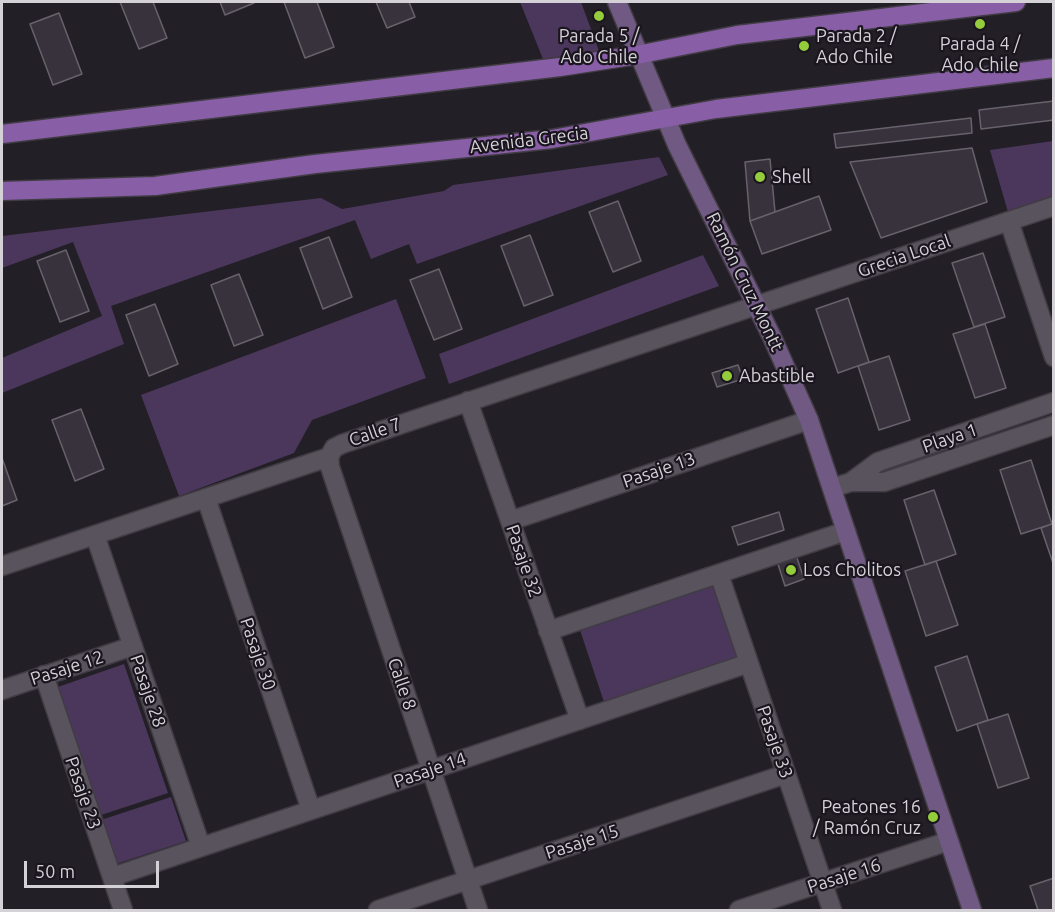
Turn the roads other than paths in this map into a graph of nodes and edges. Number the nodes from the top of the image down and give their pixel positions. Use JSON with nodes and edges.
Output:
{"nodes":[{"id":1,"x":617,"y":2,"type":"edge"},
{"id":2,"x":1016,"y":2,"type":"edge"},
{"id":3,"x":938,"y":6,"type":"edge"},
{"id":4,"x":637,"y":55,"type":"junction"},
{"id":5,"x":1053,"y":68,"type":"edge"},
{"id":6,"x":665,"y":118,"type":"junction"},
{"id":7,"x":2,"y":134,"type":"edge"},
{"id":8,"x":2,"y":191,"type":"edge"},
{"id":9,"x":1053,"y":206,"type":"edge"},
{"id":10,"x":1008,"y":221,"type":"junction"},
{"id":11,"x":755,"y":306,"type":"junction"},
{"id":12,"x":1053,"y":357,"type":"edge"},
{"id":13,"x":468,"y":402,"type":"junction"},
{"id":14,"x":1053,"y":402,"type":"edge"},
{"id":15,"x":809,"y":420,"type":"junction"},
{"id":16,"x":1053,"y":425,"type":"edge"},
{"id":17,"x":329,"y":457,"type":"junction"},
{"id":18,"x":851,"y":482,"type":"junction"},
{"id":19,"x":832,"y":488,"type":"junction"},
{"id":20,"x":206,"y":498,"type":"junction"},
{"id":21,"x":510,"y":521,"type":"junction"},
{"id":22,"x":846,"y":531,"type":"junction"},
{"id":23,"x":95,"y":535,"type":"junction"},
{"id":24,"x":2,"y":566,"type":"edge"},
{"id":25,"x":719,"y":574,"type":"junction"},
{"id":26,"x":548,"y":631,"type":"junction"},
{"id":27,"x":133,"y":646,"type":"junction"},
{"id":28,"x":749,"y":663,"type":"junction"},
{"id":29,"x":44,"y":675,"type":"junction"},
{"id":30,"x":2,"y":690,"type":"edge"},
{"id":31,"x":580,"y":720,"type":"junction"},
{"id":32,"x":431,"y":770,"type":"junction"},
{"id":33,"x":786,"y":774,"type":"junction"},
{"id":34,"x":311,"y":810,"type":"junction"},
{"id":35,"x":949,"y":841,"type":"junction"},
{"id":36,"x":201,"y":847,"type":"junction"},
{"id":37,"x":112,"y":877,"type":"junction"},
{"id":38,"x":468,"y":880,"type":"junction"},
{"id":39,"x":823,"y":883,"type":"junction"},
{"id":40,"x":123,"y":910,"type":"edge"},
{"id":41,"x":378,"y":910,"type":"edge"},
{"id":42,"x":478,"y":910,"type":"edge"},
{"id":43,"x":739,"y":910,"type":"edge"},
{"id":44,"x":832,"y":910,"type":"edge"},
{"id":45,"x":972,"y":910,"type":"edge"}],
"edges":[{"from":1,"to":4,"type":"street","name":"Ramón Cruz Montt"},
{"from":2,"to":3,"type":"main road"},
{"from":3,"to":4,"type":"main road"},
{"from":4,"to":6,"type":"street","name":"Ramón Cruz Montt"},
{"from":4,"to":7,"type":"main road"},
{"from":5,"to":6,"type":"main road","name":"Avenida Grecia"},
{"from":6,"to":8,"type":"main road","name":"Avenida Grecia"},
{"from":6,"to":11,"type":"street","name":"Ramón Cruz Montt"},
{"from":9,"to":10,"type":"street","name":"Grecia Local"},
{"from":10,"to":11,"type":"street","name":"Grecia Local"},
{"from":10,"to":12,"type":"street"},
{"from":11,"to":13,"type":"street","name":"Calle 7"},
{"from":11,"to":15,"type":"street","name":"Ramón Cruz Montt"},
{"from":13,"to":17,"type":"street","name":"Calle 7"},
{"from":13,"to":21,"type":"street","name":"Pasaje 32"},
{"from":14,"to":18,"type":"street","name":"Playa 1"},
{"from":15,"to":19,"type":"street","name":"Ramón Cruz Montt"},
{"from":15,"to":21,"type":"street","name":"Pasaje 13"},
{"from":16,"to":18,"type":"street","name":"Playa 1"},
{"from":17,"to":20,"type":"street","name":"Calle 7"},
{"from":17,"to":32,"type":"street","name":"Calle 8"},
{"from":18,"to":19,"type":"street","name":"Playa 1"},
{"from":19,"to":22,"type":"street","name":"Ramón Cruz Montt"},
{"from":20,"to":23,"type":"street","name":"Calle 7"},
{"from":20,"to":34,"type":"street","name":"Pasaje 30"},
{"from":21,"to":26,"type":"street","name":"Pasaje 32"},
{"from":22,"to":25,"type":"street"},
{"from":22,"to":35,"type":"street","name":"Ramón Cruz Montt"},
{"from":23,"to":24,"type":"street","name":"Calle 7"},
{"from":23,"to":27,"type":"street","name":"Pasaje 28"},
{"from":25,"to":26,"type":"street"},
{"from":25,"to":28,"type":"street","name":"Pasaje 33"},
{"from":26,"to":31,"type":"street","name":"Pasaje 32"},
{"from":27,"to":29,"type":"street","name":"Pasaje 12"},
{"from":27,"to":36,"type":"street","name":"Pasaje 28"},
{"from":28,"to":31,"type":"street","name":"Pasaje 14"},
{"from":28,"to":33,"type":"street","name":"Pasaje 33"},
{"from":29,"to":30,"type":"street","name":"Pasaje 12"},
{"from":29,"to":37,"type":"street","name":"Pasaje 23"},
{"from":31,"to":32,"type":"street","name":"Pasaje 14"},
{"from":32,"to":34,"type":"street","name":"Pasaje 14"},
{"from":32,"to":38,"type":"street","name":"Calle 8"},
{"from":33,"to":38,"type":"street","name":"Pasaje 15"},
{"from":33,"to":39,"type":"street","name":"Pasaje 33"},
{"from":34,"to":36,"type":"street","name":"Pasaje 14"},
{"from":35,"to":39,"type":"street","name":"Pasaje 16"},
{"from":35,"to":45,"type":"street","name":"Ramón Cruz Montt"},
{"from":36,"to":37,"type":"street","name":"Pasaje 14"},
{"from":37,"to":40,"type":"street","name":"Pasaje 23"},
{"from":38,"to":41,"type":"street","name":"Pasaje 15"},
{"from":38,"to":42,"type":"street","name":"Calle 8"},
{"from":39,"to":43,"type":"street","name":"Pasaje 16"},
{"from":39,"to":44,"type":"street","name":"Pasaje 33"}]}
